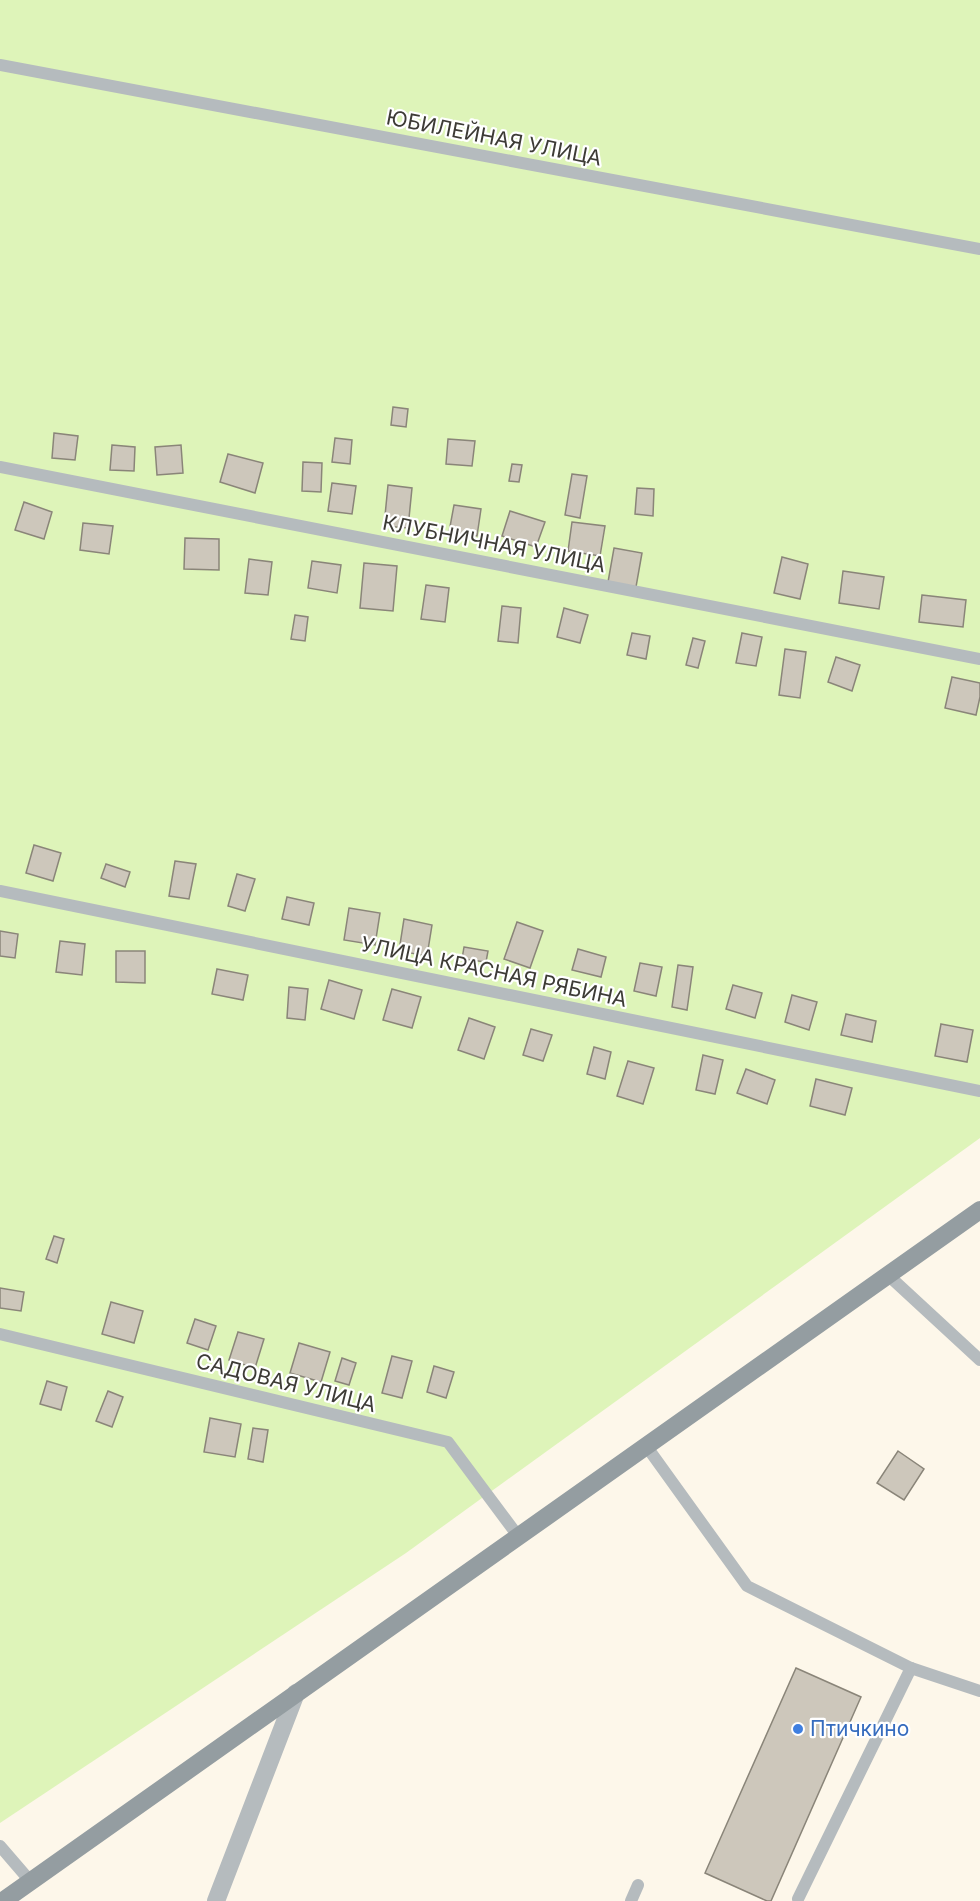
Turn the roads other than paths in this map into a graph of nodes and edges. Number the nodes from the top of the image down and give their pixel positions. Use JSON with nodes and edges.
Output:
{"nodes":[{"id":1,"x":0,"y":65,"type":"edge"},
{"id":2,"x":980,"y":249,"type":"edge"},
{"id":3,"x":0,"y":467,"type":"edge"},
{"id":4,"x":980,"y":659,"type":"edge"},
{"id":5,"x":0,"y":891,"type":"edge"},
{"id":6,"x":980,"y":1091,"type":"edge"},
{"id":7,"x":980,"y":1210,"type":"edge"},
{"id":8,"x":889,"y":1276,"type":"junction"},
{"id":9,"x":0,"y":1334,"type":"edge"},
{"id":10,"x":980,"y":1360,"type":"edge"},
{"id":11,"x":647,"y":1447,"type":"junction"},
{"id":12,"x":518,"y":1536,"type":"junction"},
{"id":13,"x":911,"y":1668,"type":"junction"},
{"id":14,"x":980,"y":1691,"type":"edge"},
{"id":15,"x":296,"y":1693,"type":"junction"},
{"id":16,"x":0,"y":1846,"type":"edge"},
{"id":17,"x":31,"y":1882,"type":"junction"},
{"id":18,"x":638,"y":1885,"type":"dead end"},
{"id":19,"x":798,"y":1899,"type":"dead end"},
{"id":20,"x":3,"y":1901,"type":"edge"},
{"id":21,"x":216,"y":1901,"type":"edge"},
{"id":22,"x":631,"y":1901,"type":"edge"}],
"edges":[{"from":1,"to":2,"type":"lane","name":"ЮБИЛЕЙНАЯ УЛИЦА"},
{"from":3,"to":4,"type":"lane","name":"КЛУБНИЧНАЯ УЛИЦА"},
{"from":5,"to":6,"type":"lane","name":"УЛИЦА КРАСНАЯ РЯБИНА"},
{"from":7,"to":8,"type":"main road"},
{"from":8,"to":10,"type":"lane"},
{"from":8,"to":11,"type":"main road"},
{"from":9,"to":12,"type":"lane","name":"САДОВАЯ УЛИЦА"},
{"from":11,"to":12,"type":"main road"},
{"from":11,"to":13,"type":"lane"},
{"from":12,"to":15,"type":"main road"},
{"from":13,"to":14,"type":"lane"},
{"from":13,"to":19,"type":"lane"},
{"from":15,"to":17,"type":"main road"},
{"from":15,"to":21,"type":"street"},
{"from":16,"to":17,"type":"lane"},
{"from":17,"to":20,"type":"main road"},
{"from":18,"to":22,"type":"lane"}]}
